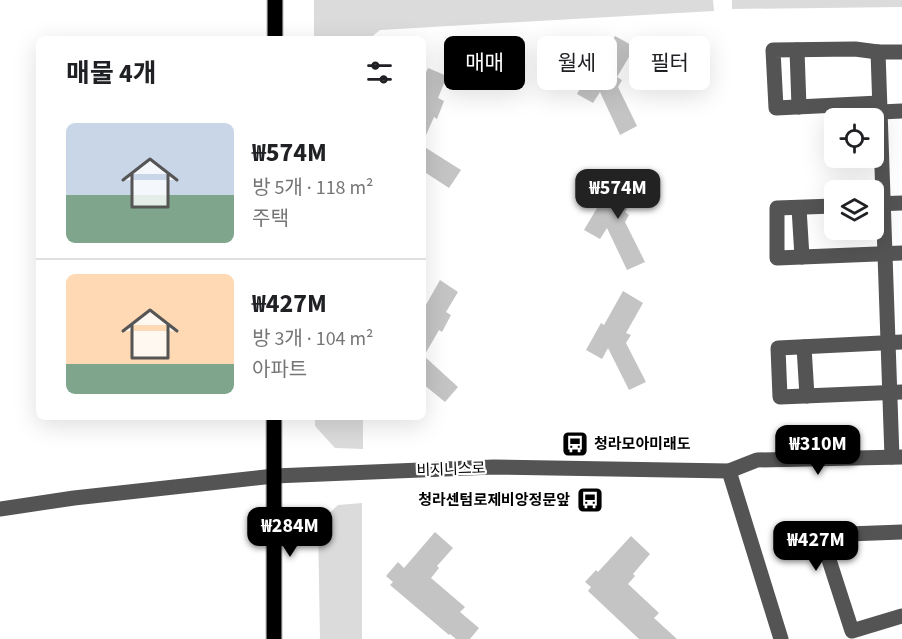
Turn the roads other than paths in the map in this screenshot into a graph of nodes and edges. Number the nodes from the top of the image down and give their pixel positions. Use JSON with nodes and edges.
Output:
{"nodes":[{"id":1,"x":275,"y":0,"type":"edge"},
{"id":2,"x":275,"y":36,"type":"edge"},
{"id":3,"x":797,"y":50,"type":"junction"},
{"id":4,"x":878,"y":52,"type":"junction"},
{"id":5,"x":902,"y":52,"type":"edge"},
{"id":6,"x":800,"y":107,"type":"junction"},
{"id":7,"x":880,"y":108,"type":"joint"},
{"id":8,"x":884,"y":109,"type":"edge"},
{"id":9,"x":902,"y":111,"type":"edge"},
{"id":10,"x":902,"y":203,"type":"edge"},
{"id":11,"x":884,"y":204,"type":"edge"},
{"id":12,"x":824,"y":207,"type":"edge"},
{"id":13,"x":799,"y":208,"type":"junction"},
{"id":14,"x":883,"y":240,"type":"edge"},
{"id":15,"x":902,"y":253,"type":"edge"},
{"id":16,"x":885,"y":254,"type":"junction"},
{"id":17,"x":802,"y":257,"type":"junction"},
{"id":18,"x":895,"y":343,"type":"edge"},
{"id":19,"x":804,"y":347,"type":"junction"},
{"id":20,"x":896,"y":392,"type":"edge"},
{"id":21,"x":807,"y":396,"type":"junction"},
{"id":22,"x":274,"y":420,"type":"edge"},
{"id":23,"x":897,"y":457,"type":"edge"},
{"id":24,"x":729,"y":471,"type":"junction"},
{"id":25,"x":274,"y":476,"type":"junction"},
{"id":26,"x":0,"y":509,"type":"edge"},
{"id":27,"x":902,"y":532,"type":"edge"},
{"id":28,"x":902,"y":616,"type":"edge"},
{"id":29,"x":273,"y":639,"type":"edge"},
{"id":30,"x":781,"y":639,"type":"edge"}],
"edges":[{"from":1,"to":2,"type":"main road"},
{"from":3,"to":4,"type":"street"},
{"from":3,"to":6,"type":"street"},
{"from":3,"to":6,"type":"street"},
{"from":4,"to":5,"type":"street"},
{"from":4,"to":7,"type":"street"},
{"from":6,"to":7,"type":"street"},
{"from":8,"to":9,"type":"street"},
{"from":10,"to":11,"type":"street"},
{"from":12,"to":13,"type":"street"},
{"from":13,"to":17,"type":"street"},
{"from":13,"to":17,"type":"street"},
{"from":14,"to":16,"type":"street"},
{"from":15,"to":16,"type":"street"},
{"from":16,"to":17,"type":"street"},
{"from":16,"to":18,"type":"street"},
{"from":18,"to":19,"type":"street"},
{"from":18,"to":20,"type":"street"},
{"from":19,"to":21,"type":"street"},
{"from":19,"to":21,"type":"street"},
{"from":20,"to":21,"type":"street"},
{"from":20,"to":23,"type":"street"},
{"from":22,"to":25,"type":"main road"},
{"from":23,"to":24,"type":"street","name":"비지니스로"},
{"from":24,"to":25,"type":"street","name":"비지니스로"},
{"from":24,"to":30,"type":"street"},
{"from":25,"to":26,"type":"street","name":"비지니스로"},
{"from":25,"to":29,"type":"main road"},
{"from":27,"to":28,"type":"street"}]}
